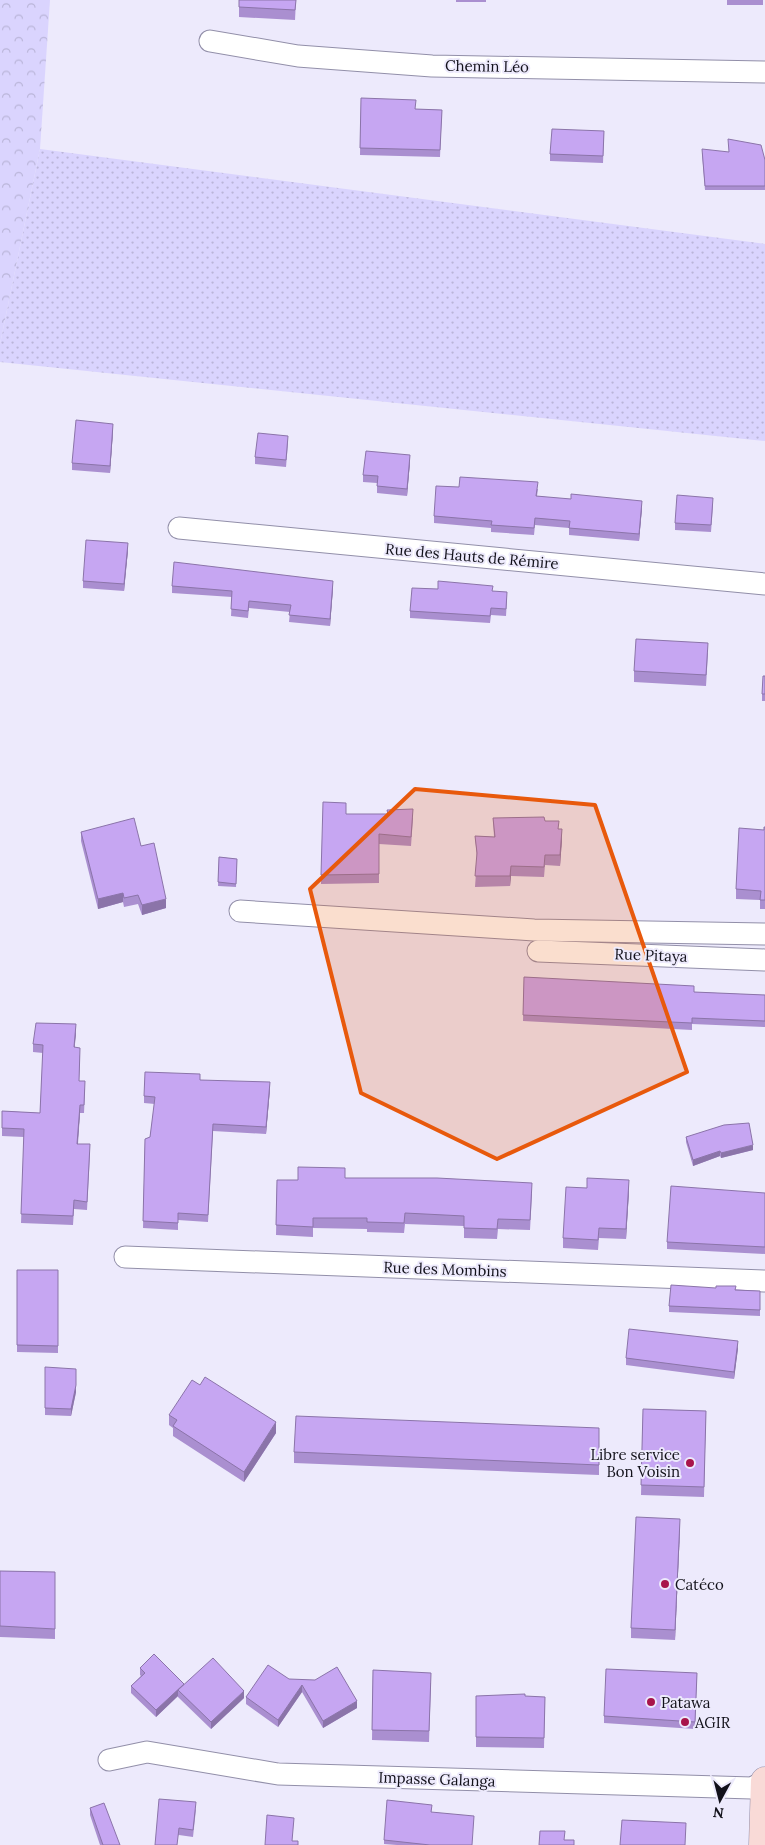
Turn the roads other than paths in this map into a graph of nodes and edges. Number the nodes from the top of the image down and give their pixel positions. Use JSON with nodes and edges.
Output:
{"nodes":[{"id":1,"x":210,"y":41,"type":"dead end"},
{"id":2,"x":765,"y":72,"type":"edge"},
{"id":3,"x":179,"y":528,"type":"dead end"},
{"id":4,"x":765,"y":584,"type":"edge"},
{"id":5,"x":240,"y":911,"type":"dead end"},
{"id":6,"x":765,"y":934,"type":"edge"},
{"id":7,"x":538,"y":951,"type":"dead end"},
{"id":8,"x":765,"y":960,"type":"edge"},
{"id":9,"x":125,"y":1257,"type":"dead end"},
{"id":10,"x":765,"y":1281,"type":"edge"},
{"id":11,"x":109,"y":1760,"type":"dead end"},
{"id":12,"x":765,"y":1781,"type":"edge"},
{"id":13,"x":763,"y":1845,"type":"edge"}],
"edges":[{"from":1,"to":2,"type":"street","name":"Chemin Léo"},
{"from":3,"to":4,"type":"street","name":"Rue des Hauts de Rémire"},
{"from":5,"to":6,"type":"street"},
{"from":7,"to":8,"type":"street","name":"Rue Pitaya"},
{"from":9,"to":10,"type":"street","name":"Rue des Mombins"},
{"from":11,"to":12,"type":"street","name":"Impasse Galanga"},
{"from":12,"to":13,"type":"main road"}]}
